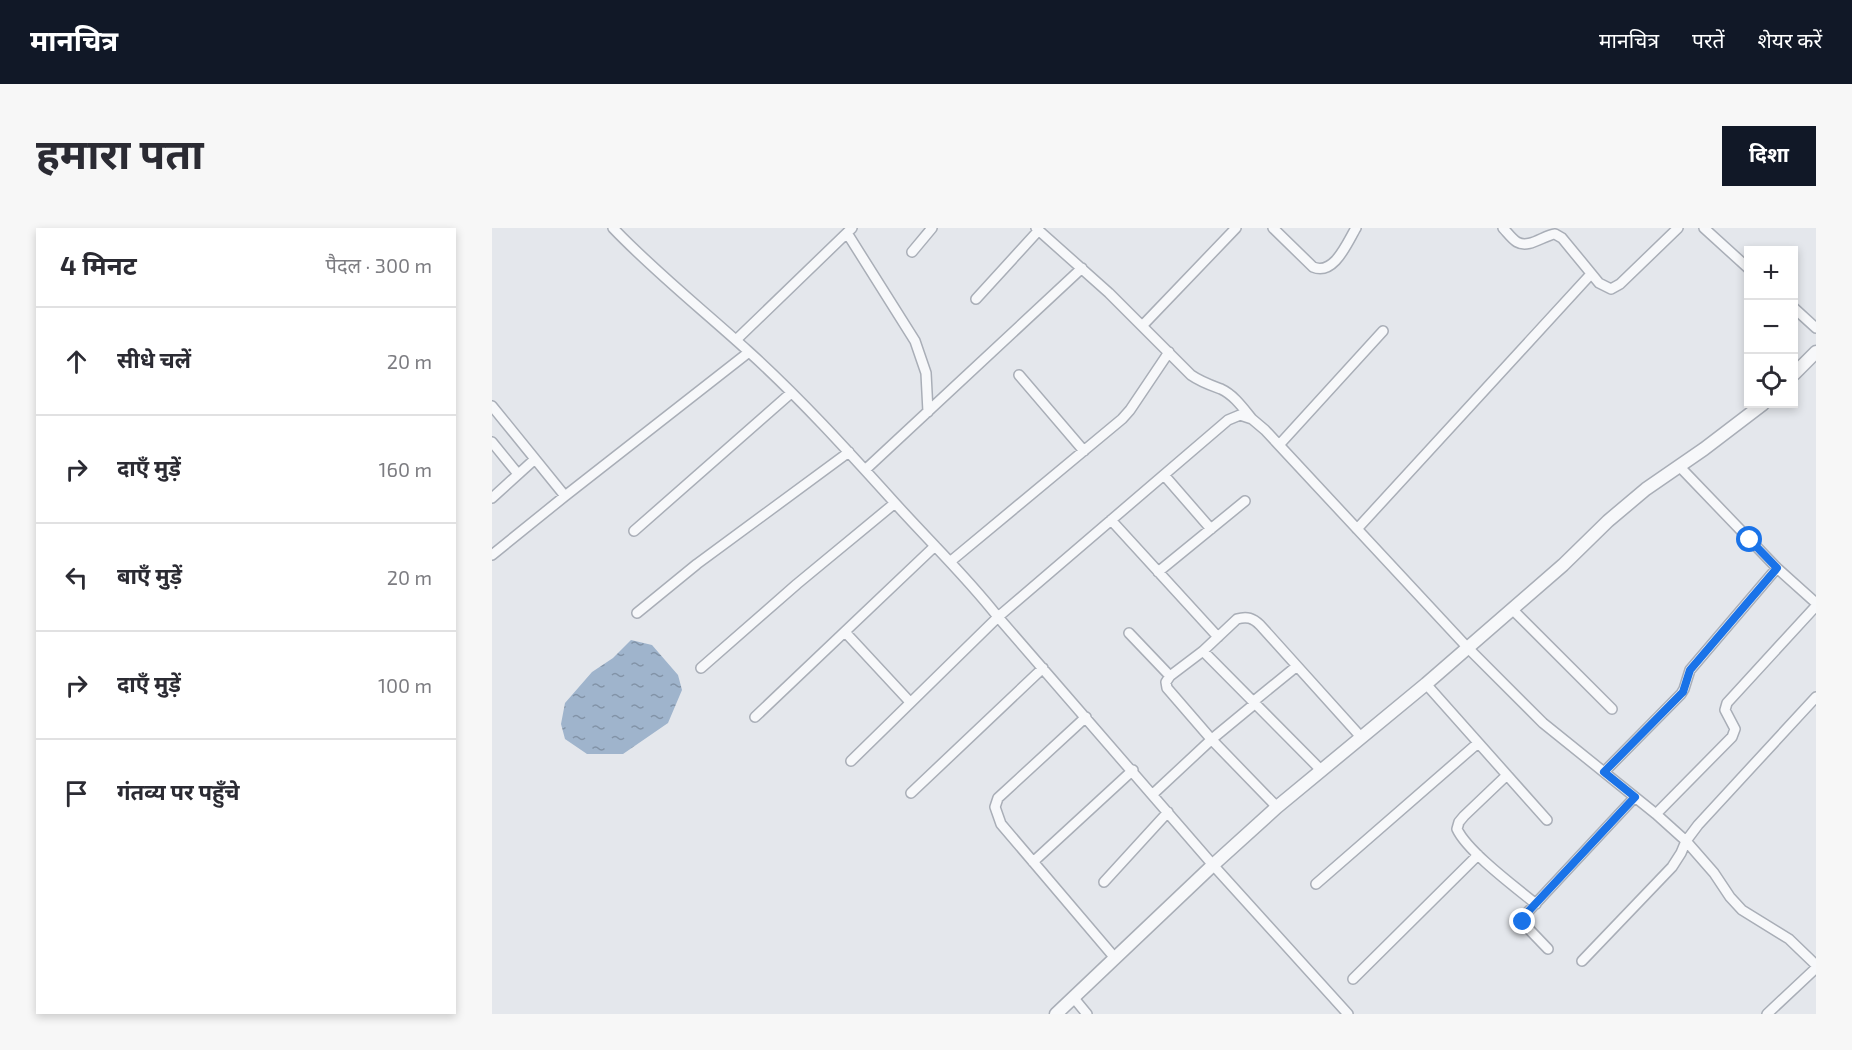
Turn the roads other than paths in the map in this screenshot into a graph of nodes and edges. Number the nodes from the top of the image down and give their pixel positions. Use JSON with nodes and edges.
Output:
{"nodes":[{"id":1,"x":613,"y":228,"type":"edge"},
{"id":2,"x":932,"y":228,"type":"edge"},
{"id":3,"x":1236,"y":228,"type":"edge"},
{"id":4,"x":1273,"y":228,"type":"edge"},
{"id":5,"x":1356,"y":228,"type":"edge"},
{"id":6,"x":1503,"y":228,"type":"edge"},
{"id":7,"x":1678,"y":228,"type":"edge"},
{"id":8,"x":1704,"y":228,"type":"edge"},
{"id":9,"x":1037,"y":229,"type":"edge"},
{"id":10,"x":850,"y":230,"type":"edge"},
{"id":11,"x":912,"y":252,"type":"dead end"},
{"id":12,"x":1744,"y":264,"type":"edge"},
{"id":13,"x":1082,"y":268,"type":"junction"},
{"id":14,"x":1591,"y":274,"type":"junction"},
{"id":15,"x":976,"y":299,"type":"dead end"},
{"id":16,"x":1798,"y":312,"type":"edge"},
{"id":17,"x":1143,"y":325,"type":"junction"},
{"id":18,"x":1816,"y":328,"type":"edge"},
{"id":19,"x":1383,"y":332,"type":"dead end"},
{"id":20,"x":736,"y":340,"type":"junction"},
{"id":21,"x":749,"y":352,"type":"junction"},
{"id":22,"x":1169,"y":352,"type":"junction"},
{"id":23,"x":1816,"y":352,"type":"edge"},
{"id":24,"x":1798,"y":370,"type":"edge"},
{"id":25,"x":1019,"y":375,"type":"dead end"},
{"id":26,"x":791,"y":393,"type":"junction"},
{"id":27,"x":492,"y":406,"type":"edge"},
{"id":28,"x":1758,"y":408,"type":"edge"},
{"id":29,"x":928,"y":412,"type":"junction"},
{"id":30,"x":1252,"y":419,"type":"junction"},
{"id":31,"x":492,"y":442,"type":"edge"},
{"id":32,"x":1279,"y":445,"type":"junction"},
{"id":33,"x":1084,"y":451,"type":"junction"},
{"id":34,"x":849,"y":452,"type":"junction"},
{"id":35,"x":535,"y":459,"type":"junction"},
{"id":36,"x":1679,"y":466,"type":"junction"},
{"id":37,"x":865,"y":470,"type":"junction"},
{"id":38,"x":518,"y":474,"type":"junction"},
{"id":39,"x":1164,"y":475,"type":"junction"},
{"id":40,"x":565,"y":496,"type":"junction"},
{"id":41,"x":492,"y":498,"type":"edge"},
{"id":42,"x":1245,"y":501,"type":"dead end"},
{"id":43,"x":894,"y":503,"type":"junction"},
{"id":44,"x":1111,"y":520,"type":"junction"},
{"id":45,"x":1211,"y":529,"type":"junction"},
{"id":46,"x":1357,"y":529,"type":"junction"},
{"id":47,"x":634,"y":531,"type":"dead end"},
{"id":48,"x":935,"y":546,"type":"junction"},
{"id":49,"x":492,"y":555,"type":"edge"},
{"id":50,"x":951,"y":561,"type":"junction"},
{"id":51,"x":1777,"y":568,"type":"junction"},
{"id":52,"x":1158,"y":572,"type":"junction"},
{"id":53,"x":1816,"y":604,"type":"edge"},
{"id":54,"x":1512,"y":609,"type":"junction"},
{"id":55,"x":637,"y":613,"type":"dead end"},
{"id":56,"x":998,"y":617,"type":"junction"},
{"id":57,"x":845,"y":632,"type":"junction"},
{"id":58,"x":1129,"y":633,"type":"dead end"},
{"id":59,"x":1218,"y":637,"type":"junction"},
{"id":60,"x":1467,"y":647,"type":"junction"},
{"id":61,"x":1203,"y":651,"type":"junction"},
{"id":62,"x":1297,"y":666,"type":"junction"},
{"id":63,"x":701,"y":668,"type":"dead end"},
{"id":64,"x":1043,"y":668,"type":"junction"},
{"id":65,"x":1170,"y":676,"type":"junction"},
{"id":66,"x":1426,"y":684,"type":"junction"},
{"id":67,"x":1816,"y":697,"type":"edge"},
{"id":68,"x":1254,"y":701,"type":"junction"},
{"id":69,"x":910,"y":702,"type":"junction"},
{"id":70,"x":1612,"y":709,"type":"dead end"},
{"id":71,"x":755,"y":717,"type":"dead end"},
{"id":72,"x":1086,"y":717,"type":"junction"},
{"id":73,"x":1361,"y":737,"type":"junction"},
{"id":74,"x":1212,"y":740,"type":"junction"},
{"id":75,"x":1478,"y":743,"type":"junction"},
{"id":76,"x":851,"y":761,"type":"dead end"},
{"id":77,"x":1133,"y":770,"type":"junction"},
{"id":78,"x":1322,"y":770,"type":"junction"},
{"id":79,"x":1604,"y":772,"type":"junction"},
{"id":80,"x":1507,"y":775,"type":"junction"},
{"id":81,"x":911,"y":792,"type":"dead end"},
{"id":82,"x":1153,"y":794,"type":"junction"},
{"id":83,"x":1635,"y":797,"type":"junction"},
{"id":84,"x":1277,"y":807,"type":"junction"},
{"id":85,"x":1168,"y":812,"type":"junction"},
{"id":86,"x":1656,"y":814,"type":"junction"},
{"id":87,"x":1547,"y":820,"type":"dead end"},
{"id":88,"x":1686,"y":841,"type":"junction"},
{"id":89,"x":1478,"y":855,"type":"junction"},
{"id":90,"x":1034,"y":862,"type":"junction"},
{"id":91,"x":1213,"y":865,"type":"junction"},
{"id":92,"x":1104,"y":882,"type":"dead end"},
{"id":93,"x":1316,"y":884,"type":"dead end"},
{"id":94,"x":1536,"y":904,"type":"junction"},
{"id":95,"x":1548,"y":949,"type":"dead end"},
{"id":96,"x":1115,"y":957,"type":"junction"},
{"id":97,"x":1582,"y":961,"type":"dead end"},
{"id":98,"x":1816,"y":967,"type":"edge"},
{"id":99,"x":1353,"y":979,"type":"dead end"},
{"id":100,"x":1073,"y":997,"type":"junction"},
{"id":101,"x":1056,"y":1014,"type":"edge"},
{"id":102,"x":1086,"y":1014,"type":"edge"},
{"id":103,"x":1348,"y":1014,"type":"edge"},
{"id":104,"x":1767,"y":1014,"type":"edge"}],
"edges":[{"from":1,"to":20,"type":"street"},
{"from":2,"to":11,"type":"street"},
{"from":3,"to":17,"type":"street"},
{"from":4,"to":5,"type":"street"},
{"from":6,"to":14,"type":"street"},
{"from":7,"to":14,"type":"street"},
{"from":8,"to":12,"type":"street"},
{"from":9,"to":13,"type":"street"},
{"from":9,"to":15,"type":"street"},
{"from":10,"to":20,"type":"street"},
{"from":10,"to":29,"type":"street"},
{"from":13,"to":17,"type":"street"},
{"from":13,"to":29,"type":"street"},
{"from":14,"to":46,"type":"street"},
{"from":16,"to":18,"type":"street"},
{"from":17,"to":22,"type":"street"},
{"from":19,"to":32,"type":"street"},
{"from":20,"to":21,"type":"street"},
{"from":21,"to":26,"type":"street"},
{"from":21,"to":40,"type":"street"},
{"from":22,"to":30,"type":"street"},
{"from":22,"to":33,"type":"street"},
{"from":23,"to":24,"type":"street"},
{"from":25,"to":33,"type":"street"},
{"from":26,"to":34,"type":"street"},
{"from":26,"to":47,"type":"street"},
{"from":27,"to":35,"type":"street"},
{"from":28,"to":36,"type":"street"},
{"from":29,"to":37,"type":"street"},
{"from":30,"to":32,"type":"street"},
{"from":30,"to":39,"type":"street"},
{"from":31,"to":38,"type":"street"},
{"from":32,"to":46,"type":"street"},
{"from":33,"to":50,"type":"street"},
{"from":34,"to":37,"type":"street"},
{"from":34,"to":55,"type":"street"},
{"from":35,"to":38,"type":"street"},
{"from":35,"to":40,"type":"street"},
{"from":36,"to":51,"type":"street"},
{"from":36,"to":54,"type":"street"},
{"from":37,"to":43,"type":"street"},
{"from":38,"to":41,"type":"street"},
{"from":39,"to":44,"type":"street"},
{"from":39,"to":45,"type":"street"},
{"from":40,"to":49,"type":"street"},
{"from":42,"to":45,"type":"street"},
{"from":43,"to":48,"type":"street"},
{"from":43,"to":63,"type":"street"},
{"from":44,"to":52,"type":"street"},
{"from":44,"to":56,"type":"street"},
{"from":45,"to":52,"type":"street"},
{"from":46,"to":60,"type":"street"},
{"from":48,"to":50,"type":"street"},
{"from":48,"to":57,"type":"street"},
{"from":50,"to":56,"type":"street"},
{"from":51,"to":53,"type":"street"},
{"from":51,"to":79,"type":"street"},
{"from":52,"to":59,"type":"street"},
{"from":53,"to":86,"type":"street"},
{"from":54,"to":60,"type":"street"},
{"from":54,"to":70,"type":"street"},
{"from":56,"to":64,"type":"street"},
{"from":56,"to":69,"type":"street"},
{"from":57,"to":69,"type":"street"},
{"from":57,"to":71,"type":"street"},
{"from":58,"to":65,"type":"street"},
{"from":59,"to":61,"type":"street"},
{"from":59,"to":62,"type":"street"},
{"from":60,"to":66,"type":"street"},
{"from":60,"to":79,"type":"street"},
{"from":61,"to":65,"type":"street"},
{"from":61,"to":68,"type":"street"},
{"from":62,"to":68,"type":"street"},
{"from":62,"to":73,"type":"street"},
{"from":64,"to":72,"type":"street"},
{"from":64,"to":81,"type":"street"},
{"from":65,"to":74,"type":"street"},
{"from":66,"to":73,"type":"street"},
{"from":66,"to":75,"type":"street"},
{"from":67,"to":88,"type":"street"},
{"from":68,"to":74,"type":"street"},
{"from":68,"to":78,"type":"street"},
{"from":69,"to":76,"type":"street"},
{"from":72,"to":77,"type":"street"},
{"from":72,"to":90,"type":"street"},
{"from":73,"to":78,"type":"street"},
{"from":74,"to":82,"type":"street"},
{"from":74,"to":84,"type":"street"},
{"from":75,"to":80,"type":"street"},
{"from":75,"to":93,"type":"street"},
{"from":77,"to":82,"type":"street"},
{"from":77,"to":90,"type":"street"},
{"from":78,"to":84,"type":"street"},
{"from":79,"to":83,"type":"street"},
{"from":80,"to":87,"type":"street"},
{"from":80,"to":89,"type":"street"},
{"from":82,"to":85,"type":"street"},
{"from":83,"to":86,"type":"street"},
{"from":83,"to":94,"type":"street"},
{"from":84,"to":91,"type":"street"},
{"from":85,"to":91,"type":"street"},
{"from":85,"to":92,"type":"street"},
{"from":86,"to":88,"type":"street"},
{"from":88,"to":97,"type":"street"},
{"from":88,"to":98,"type":"street"},
{"from":89,"to":94,"type":"street"},
{"from":89,"to":99,"type":"street"},
{"from":90,"to":96,"type":"street"},
{"from":91,"to":96,"type":"street"},
{"from":91,"to":103,"type":"street"},
{"from":94,"to":95,"type":"street"},
{"from":96,"to":100,"type":"street"},
{"from":98,"to":104,"type":"street"},
{"from":100,"to":101,"type":"street"},
{"from":100,"to":102,"type":"street"}]}
